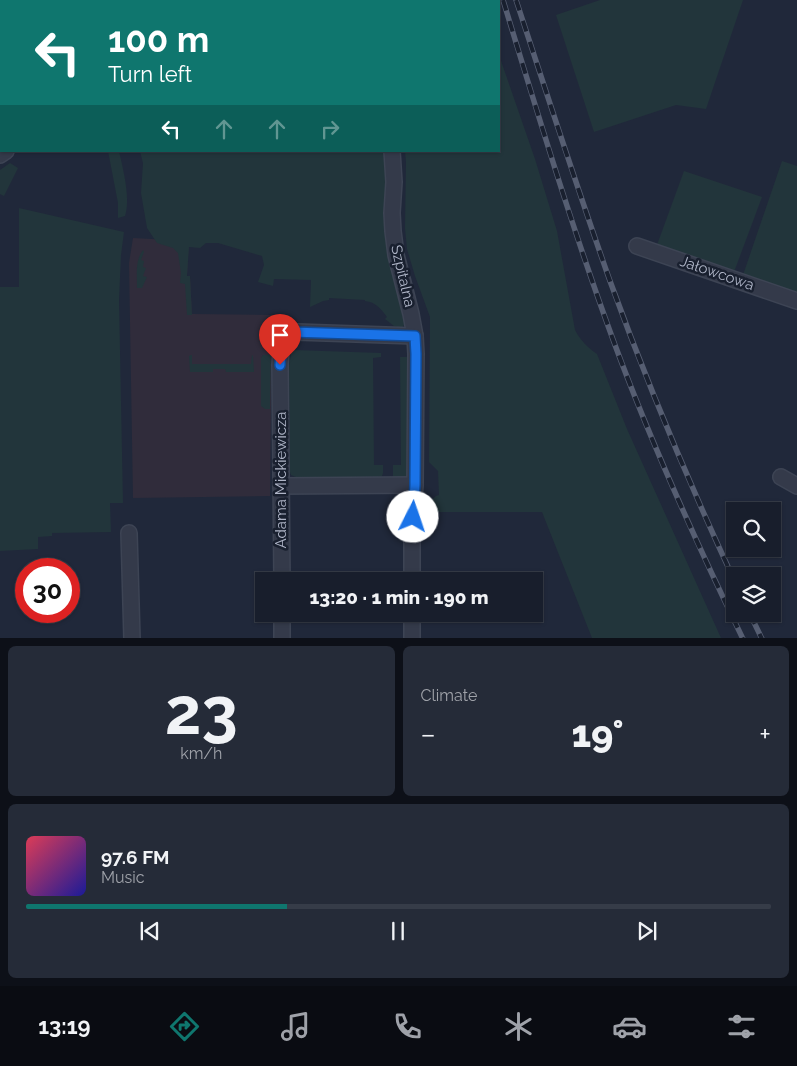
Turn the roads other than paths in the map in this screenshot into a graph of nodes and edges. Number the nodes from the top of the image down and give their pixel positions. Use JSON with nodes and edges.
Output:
{"nodes":[{"id":1,"x":392,"y":152,"type":"edge"},
{"id":2,"x":637,"y":246,"type":"dead end"},
{"id":3,"x":797,"y":301,"type":"edge"},
{"id":4,"x":415,"y":336,"type":"junction"},
{"id":5,"x":781,"y":477,"type":"dead end"},
{"id":6,"x":415,"y":485,"type":"junction"},
{"id":7,"x":281,"y":486,"type":"junction"},
{"id":8,"x":797,"y":486,"type":"edge"},
{"id":9,"x":130,"y":533,"type":"dead end"},
{"id":10,"x":282,"y":572,"type":"edge"},
{"id":11,"x":412,"y":572,"type":"edge"},
{"id":12,"x":282,"y":622,"type":"edge"},
{"id":13,"x":412,"y":622,"type":"edge"},
{"id":14,"x":132,"y":638,"type":"edge"},
{"id":15,"x":282,"y":638,"type":"edge"},
{"id":16,"x":412,"y":638,"type":"edge"}],
"edges":[{"from":1,"to":4,"type":"street","name":"Szpitalna"},
{"from":2,"to":3,"type":"street","name":"Jałowcowa"},
{"from":4,"to":6,"type":"street","name":"Szpitalna"},
{"from":4,"to":7,"type":"street","name":"Adama Mickiewicza"},
{"from":5,"to":8,"type":"street"},
{"from":6,"to":7,"type":"street"},
{"from":6,"to":11,"type":"street","name":"Szpitalna"},
{"from":7,"to":10,"type":"street","name":"Adama Mickiewicza"},
{"from":9,"to":14,"type":"street"},
{"from":12,"to":15,"type":"street"},
{"from":13,"to":16,"type":"street"}]}
